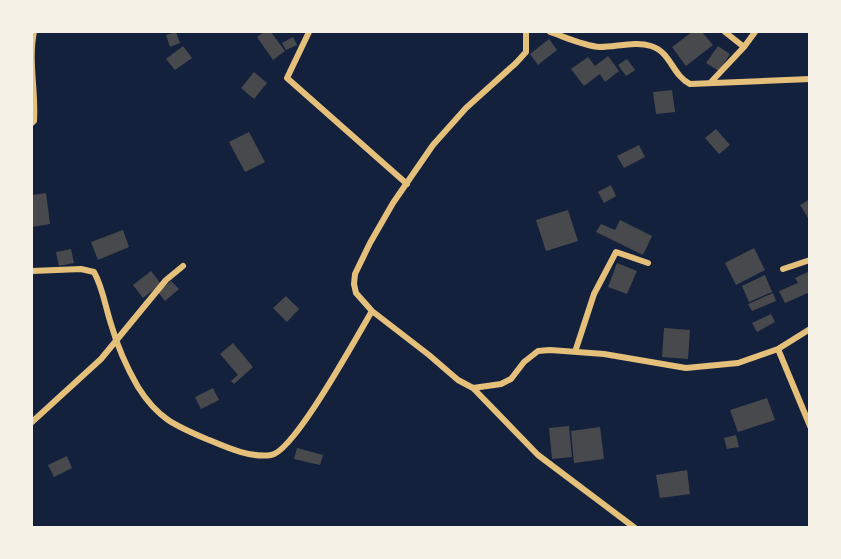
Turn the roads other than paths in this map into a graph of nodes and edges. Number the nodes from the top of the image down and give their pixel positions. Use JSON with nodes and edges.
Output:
{"nodes":[{"id":1,"x":34,"y":32,"type":"edge"},
{"id":2,"x":309,"y":32,"type":"edge"},
{"id":3,"x":526,"y":32,"type":"edge"},
{"id":4,"x":550,"y":32,"type":"edge"},
{"id":5,"x":725,"y":32,"type":"edge"},
{"id":6,"x":755,"y":32,"type":"edge"},
{"id":7,"x":744,"y":47,"type":"junction"},
{"id":8,"x":810,"y":79,"type":"edge"},
{"id":9,"x":711,"y":82,"type":"junction"},
{"id":10,"x":32,"y":123,"type":"edge"},
{"id":11,"x":407,"y":184,"type":"junction"},
{"id":12,"x":810,"y":260,"type":"edge"},
{"id":13,"x":648,"y":263,"type":"dead end"},
{"id":14,"x":183,"y":266,"type":"dead end"},
{"id":15,"x":783,"y":269,"type":"dead end"},
{"id":16,"x":32,"y":271,"type":"edge"},
{"id":17,"x":372,"y":311,"type":"junction"},
{"id":18,"x":810,"y":329,"type":"edge"},
{"id":19,"x":117,"y":340,"type":"junction"},
{"id":20,"x":778,"y":349,"type":"junction"},
{"id":21,"x":575,"y":352,"type":"junction"},
{"id":22,"x":473,"y":388,"type":"junction"},
{"id":23,"x":32,"y":422,"type":"edge"},
{"id":24,"x":810,"y":426,"type":"edge"},
{"id":25,"x":635,"y":528,"type":"edge"}],
"edges":[{"from":1,"to":10,"type":"street"},
{"from":2,"to":11,"type":"street"},
{"from":3,"to":11,"type":"street"},
{"from":4,"to":9,"type":"street"},
{"from":5,"to":7,"type":"street"},
{"from":6,"to":7,"type":"street"},
{"from":7,"to":9,"type":"street"},
{"from":8,"to":9,"type":"street"},
{"from":11,"to":17,"type":"street"},
{"from":12,"to":15,"type":"street"},
{"from":13,"to":21,"type":"street"},
{"from":14,"to":19,"type":"street"},
{"from":16,"to":19,"type":"street"},
{"from":17,"to":19,"type":"street"},
{"from":17,"to":22,"type":"street"},
{"from":18,"to":20,"type":"street"},
{"from":19,"to":23,"type":"street"},
{"from":20,"to":21,"type":"street"},
{"from":20,"to":24,"type":"street"},
{"from":21,"to":22,"type":"street"},
{"from":22,"to":25,"type":"street"}]}
